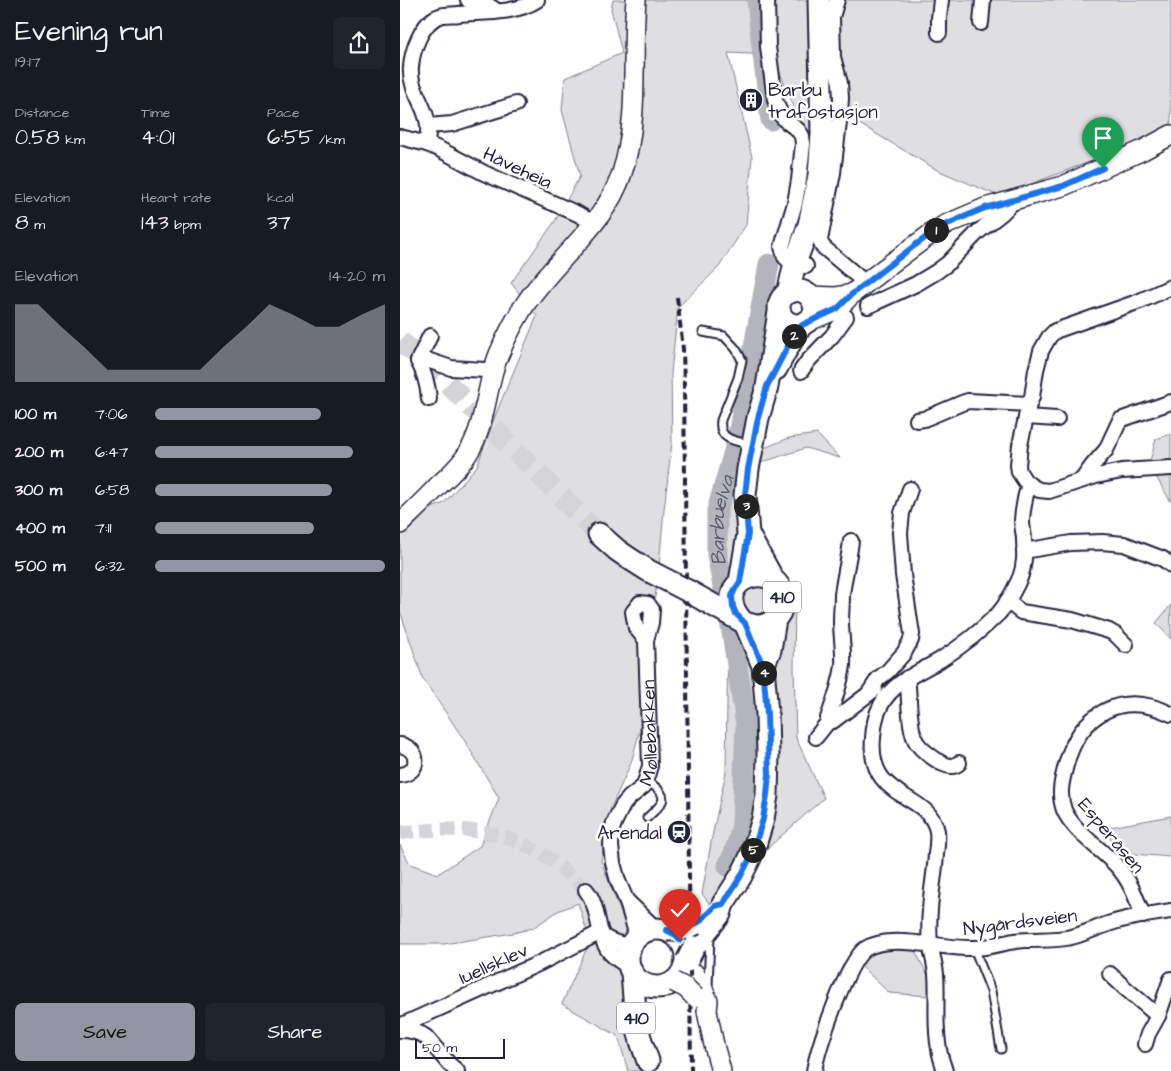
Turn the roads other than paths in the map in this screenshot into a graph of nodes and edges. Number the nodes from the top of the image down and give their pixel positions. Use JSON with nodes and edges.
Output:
{"nodes":[{"id":1,"x":468,"y":0,"type":"edge"},
{"id":2,"x":537,"y":0,"type":"edge"},
{"id":3,"x":636,"y":0,"type":"edge"},
{"id":4,"x":767,"y":0,"type":"edge"},
{"id":5,"x":819,"y":0,"type":"edge"},
{"id":6,"x":837,"y":0,"type":"edge"},
{"id":7,"x":941,"y":0,"type":"edge"},
{"id":8,"x":983,"y":0,"type":"edge"},
{"id":9,"x":498,"y":11,"type":"junction"},
{"id":10,"x":981,"y":23,"type":"dead end"},
{"id":11,"x":939,"y":33,"type":"dead end"},
{"id":12,"x":516,"y":104,"type":"dead end"},
{"id":13,"x":428,"y":126,"type":"junction"},
{"id":14,"x":1171,"y":135,"type":"edge"},
{"id":15,"x":400,"y":137,"type":"edge"},
{"id":16,"x":427,"y":144,"type":"junction"},
{"id":17,"x":1016,"y":199,"type":"junction"},
{"id":18,"x":594,"y":224,"type":"junction"},
{"id":19,"x":800,"y":265,"type":"junction"},
{"id":20,"x":1171,"y":287,"type":"edge"},
{"id":21,"x":859,"y":289,"type":"junction"},
{"id":22,"x":802,"y":294,"type":"junction"},
{"id":23,"x":868,"y":306,"type":"dead end"},
{"id":24,"x":779,"y":312,"type":"junction"},
{"id":25,"x":846,"y":317,"type":"dead end"},
{"id":26,"x":805,"y":323,"type":"junction"},
{"id":27,"x":703,"y":332,"type":"dead end"},
{"id":28,"x":430,"y":336,"type":"dead end"},
{"id":29,"x":418,"y":361,"type":"junction"},
{"id":30,"x":493,"y":371,"type":"junction"},
{"id":31,"x":800,"y":371,"type":"dead end"},
{"id":32,"x":767,"y":386,"type":"junction"},
{"id":33,"x":429,"y":399,"type":"dead end"},
{"id":34,"x":1171,"y":402,"type":"edge"},
{"id":35,"x":1027,"y":410,"type":"junction"},
{"id":36,"x":1057,"y":419,"type":"dead end"},
{"id":37,"x":917,"y":420,"type":"dead end"},
{"id":38,"x":748,"y":444,"type":"junction"},
{"id":39,"x":1171,"y":468,"type":"edge"},
{"id":40,"x":1082,"y":480,"type":"junction"},
{"id":41,"x":1030,"y":485,"type":"junction"},
{"id":42,"x":910,"y":489,"type":"dead end"},
{"id":43,"x":400,"y":524,"type":"edge"},
{"id":44,"x":599,"y":534,"type":"tunnel mouth"},
{"id":45,"x":748,"y":534,"type":"junction"},
{"id":46,"x":851,"y":541,"type":"dead end"},
{"id":47,"x":1024,"y":551,"type":"junction"},
{"id":48,"x":1171,"y":565,"type":"edge"},
{"id":49,"x":774,"y":581,"type":"junction"},
{"id":50,"x":738,"y":584,"type":"junction"},
{"id":51,"x":688,"y":591,"type":"junction"},
{"id":52,"x":1007,"y":601,"type":"junction"},
{"id":53,"x":775,"y":619,"type":"junction"},
{"id":54,"x":743,"y":622,"type":"junction"},
{"id":55,"x":646,"y":640,"type":"dead end"},
{"id":56,"x":1126,"y":645,"type":"dead end"},
{"id":57,"x":932,"y":664,"type":"junction"},
{"id":58,"x":763,"y":666,"type":"junction"},
{"id":59,"x":907,"y":678,"type":"junction"},
{"id":60,"x":869,"y":693,"type":"junction"},
{"id":61,"x":1171,"y":714,"type":"edge"},
{"id":62,"x":828,"y":722,"type":"junction"},
{"id":63,"x":816,"y":737,"type":"dead end"},
{"id":64,"x":400,"y":745,"type":"edge"},
{"id":65,"x":959,"y":763,"type":"dead end"},
{"id":66,"x":400,"y":775,"type":"edge"},
{"id":67,"x":644,"y":786,"type":"junction"},
{"id":68,"x":646,"y":818,"type":"dead end"},
{"id":69,"x":586,"y":890,"type":"tunnel mouth"},
{"id":70,"x":1171,"y":911,"type":"edge"},
{"id":71,"x":1143,"y":916,"type":"junction"},
{"id":72,"x":703,"y":928,"type":"junction"},
{"id":73,"x":602,"y":934,"type":"junction"},
{"id":74,"x":647,"y":935,"type":"junction"},
{"id":75,"x":930,"y":945,"type":"junction"},
{"id":76,"x":974,"y":948,"type":"junction"},
{"id":77,"x":689,"y":966,"type":"junction"},
{"id":78,"x":630,"y":970,"type":"junction"},
{"id":79,"x":1110,"y":974,"type":"dead end"},
{"id":80,"x":1171,"y":979,"type":"edge"},
{"id":81,"x":668,"y":984,"type":"junction"},
{"id":82,"x":703,"y":1003,"type":"junction"},
{"id":83,"x":1158,"y":1016,"type":"junction"},
{"id":84,"x":400,"y":1026,"type":"edge"},
{"id":85,"x":400,"y":1030,"type":"edge"},
{"id":86,"x":1146,"y":1044,"type":"dead end"},
{"id":87,"x":1001,"y":1049,"type":"dead end"},
{"id":88,"x":649,"y":1066,"type":"edge"},
{"id":89,"x":457,"y":1071,"type":"edge"},
{"id":90,"x":721,"y":1071,"type":"edge"},
{"id":91,"x":814,"y":1071,"type":"edge"},
{"id":92,"x":945,"y":1071,"type":"edge"}],
"edges":[{"from":1,"to":9,"type":"street"},
{"from":2,"to":9,"type":"street"},
{"from":3,"to":18,"type":"street"},
{"from":4,"to":19,"type":"street"},
{"from":5,"to":19,"type":"main road","number":"410"},
{"from":6,"to":21,"type":"street"},
{"from":7,"to":11,"type":"street"},
{"from":8,"to":10,"type":"street"},
{"from":9,"to":13,"type":"street"},
{"from":12,"to":13,"type":"street","name":"Håveheia"},
{"from":13,"to":16,"type":"street"},
{"from":14,"to":17,"type":"street"},
{"from":15,"to":16,"type":"street","name":"Håveheia"},
{"from":16,"to":18,"type":"street","name":"Håveheia"},
{"from":17,"to":21,"type":"street"},
{"from":17,"to":23,"type":"street"},
{"from":18,"to":30,"type":"street"},
{"from":19,"to":22,"type":"main road","number":"410"},
{"from":20,"to":35,"type":"street"},
{"from":21,"to":22,"type":"street"},
{"from":21,"to":26,"type":"street"},
{"from":22,"to":24,"type":"main road","number":"410"},
{"from":22,"to":26,"type":"main road","number":"410"},
{"from":24,"to":26,"type":"main road"},
{"from":24,"to":32,"type":"main road","number":"410"},
{"from":25,"to":31,"type":"street"},
{"from":26,"to":32,"type":"main road","number":"410"},
{"from":27,"to":38,"type":"lane"},
{"from":28,"to":29,"type":"street"},
{"from":29,"to":30,"type":"street"},
{"from":29,"to":33,"type":"street"},
{"from":30,"to":43,"type":"street"},
{"from":32,"to":38,"type":"main road","number":"410"},
{"from":34,"to":40,"type":"street"},
{"from":35,"to":36,"type":"street"},
{"from":35,"to":37,"type":"street"},
{"from":35,"to":41,"type":"street"},
{"from":38,"to":45,"type":"main road","number":"410"},
{"from":39,"to":40,"type":"street"},
{"from":40,"to":41,"type":"street"},
{"from":41,"to":47,"type":"street"},
{"from":42,"to":60,"type":"street"},
{"from":44,"to":51,"type":"main road","number":"410","bridge":true},
{"from":45,"to":49,"type":"main road","number":"410"},
{"from":45,"to":50,"type":"main road","number":"410"},
{"from":46,"to":62,"type":"street"},
{"from":47,"to":48,"type":"street"},
{"from":47,"to":52,"type":"street"},
{"from":49,"to":50,"type":"main road","number":"410"},
{"from":49,"to":53,"type":"main road","number":"410"},
{"from":50,"to":51,"type":"main road","number":"410"},
{"from":50,"to":54,"type":"main road","number":"410"},
{"from":51,"to":54,"type":"main road","number":"410"},
{"from":52,"to":56,"type":"street"},
{"from":52,"to":57,"type":"street"},
{"from":53,"to":54,"type":"main road","number":"410"},
{"from":53,"to":58,"type":"main road","number":"410"},
{"from":54,"to":58,"type":"main road","number":"410"},
{"from":55,"to":67,"type":"street","name":"Møllebakken"},
{"from":57,"to":59,"type":"street"},
{"from":57,"to":60,"type":"street"},
{"from":58,"to":72,"type":"main road","number":"410"},
{"from":59,"to":65,"type":"street"},
{"from":59,"to":75,"type":"street"},
{"from":60,"to":62,"type":"street"},
{"from":61,"to":71,"type":"street","name":"Esperåsen"},
{"from":62,"to":63,"type":"street"},
{"from":64,"to":66,"type":"street"},
{"from":67,"to":68,"type":"lane"},
{"from":67,"to":74,"type":"street","name":"Møllebakken"},
{"from":69,"to":73,"type":"street"},
{"from":70,"to":71,"type":"street","name":"Nygårdsveien"},
{"from":71,"to":76,"type":"street","name":"Nygårdsveien"},
{"from":72,"to":74,"type":"main road","number":"410","bridge":true},
{"from":72,"to":77,"type":"main road","number":"410","bridge":true},
{"from":72,"to":82,"type":"lane"},
{"from":73,"to":74,"type":"street"},
{"from":73,"to":78,"type":"street"},
{"from":73,"to":84,"type":"street","name":"Iuellsklev"},
{"from":74,"to":77,"type":"main road","bridge":true},
{"from":74,"to":78,"type":"main road","number":"410"},
{"from":75,"to":76,"type":"street","name":"Nygårdsveien"},
{"from":75,"to":91,"type":"street","name":"Nygårdsveien"},
{"from":75,"to":92,"type":"street"},
{"from":76,"to":87,"type":"lane"},
{"from":77,"to":81,"type":"main road","number":"410"},
{"from":77,"to":82,"type":"street"},
{"from":78,"to":81,"type":"main road","number":"410"},
{"from":78,"to":88,"type":"main road","number":"410"},
{"from":79,"to":83,"type":"street"},
{"from":80,"to":83,"type":"street"},
{"from":81,"to":82,"type":"street","bridge":true},
{"from":81,"to":88,"type":"main road","number":"410"},
{"from":82,"to":90,"type":"street"},
{"from":83,"to":86,"type":"street"},
{"from":85,"to":89,"type":"street"}]}
